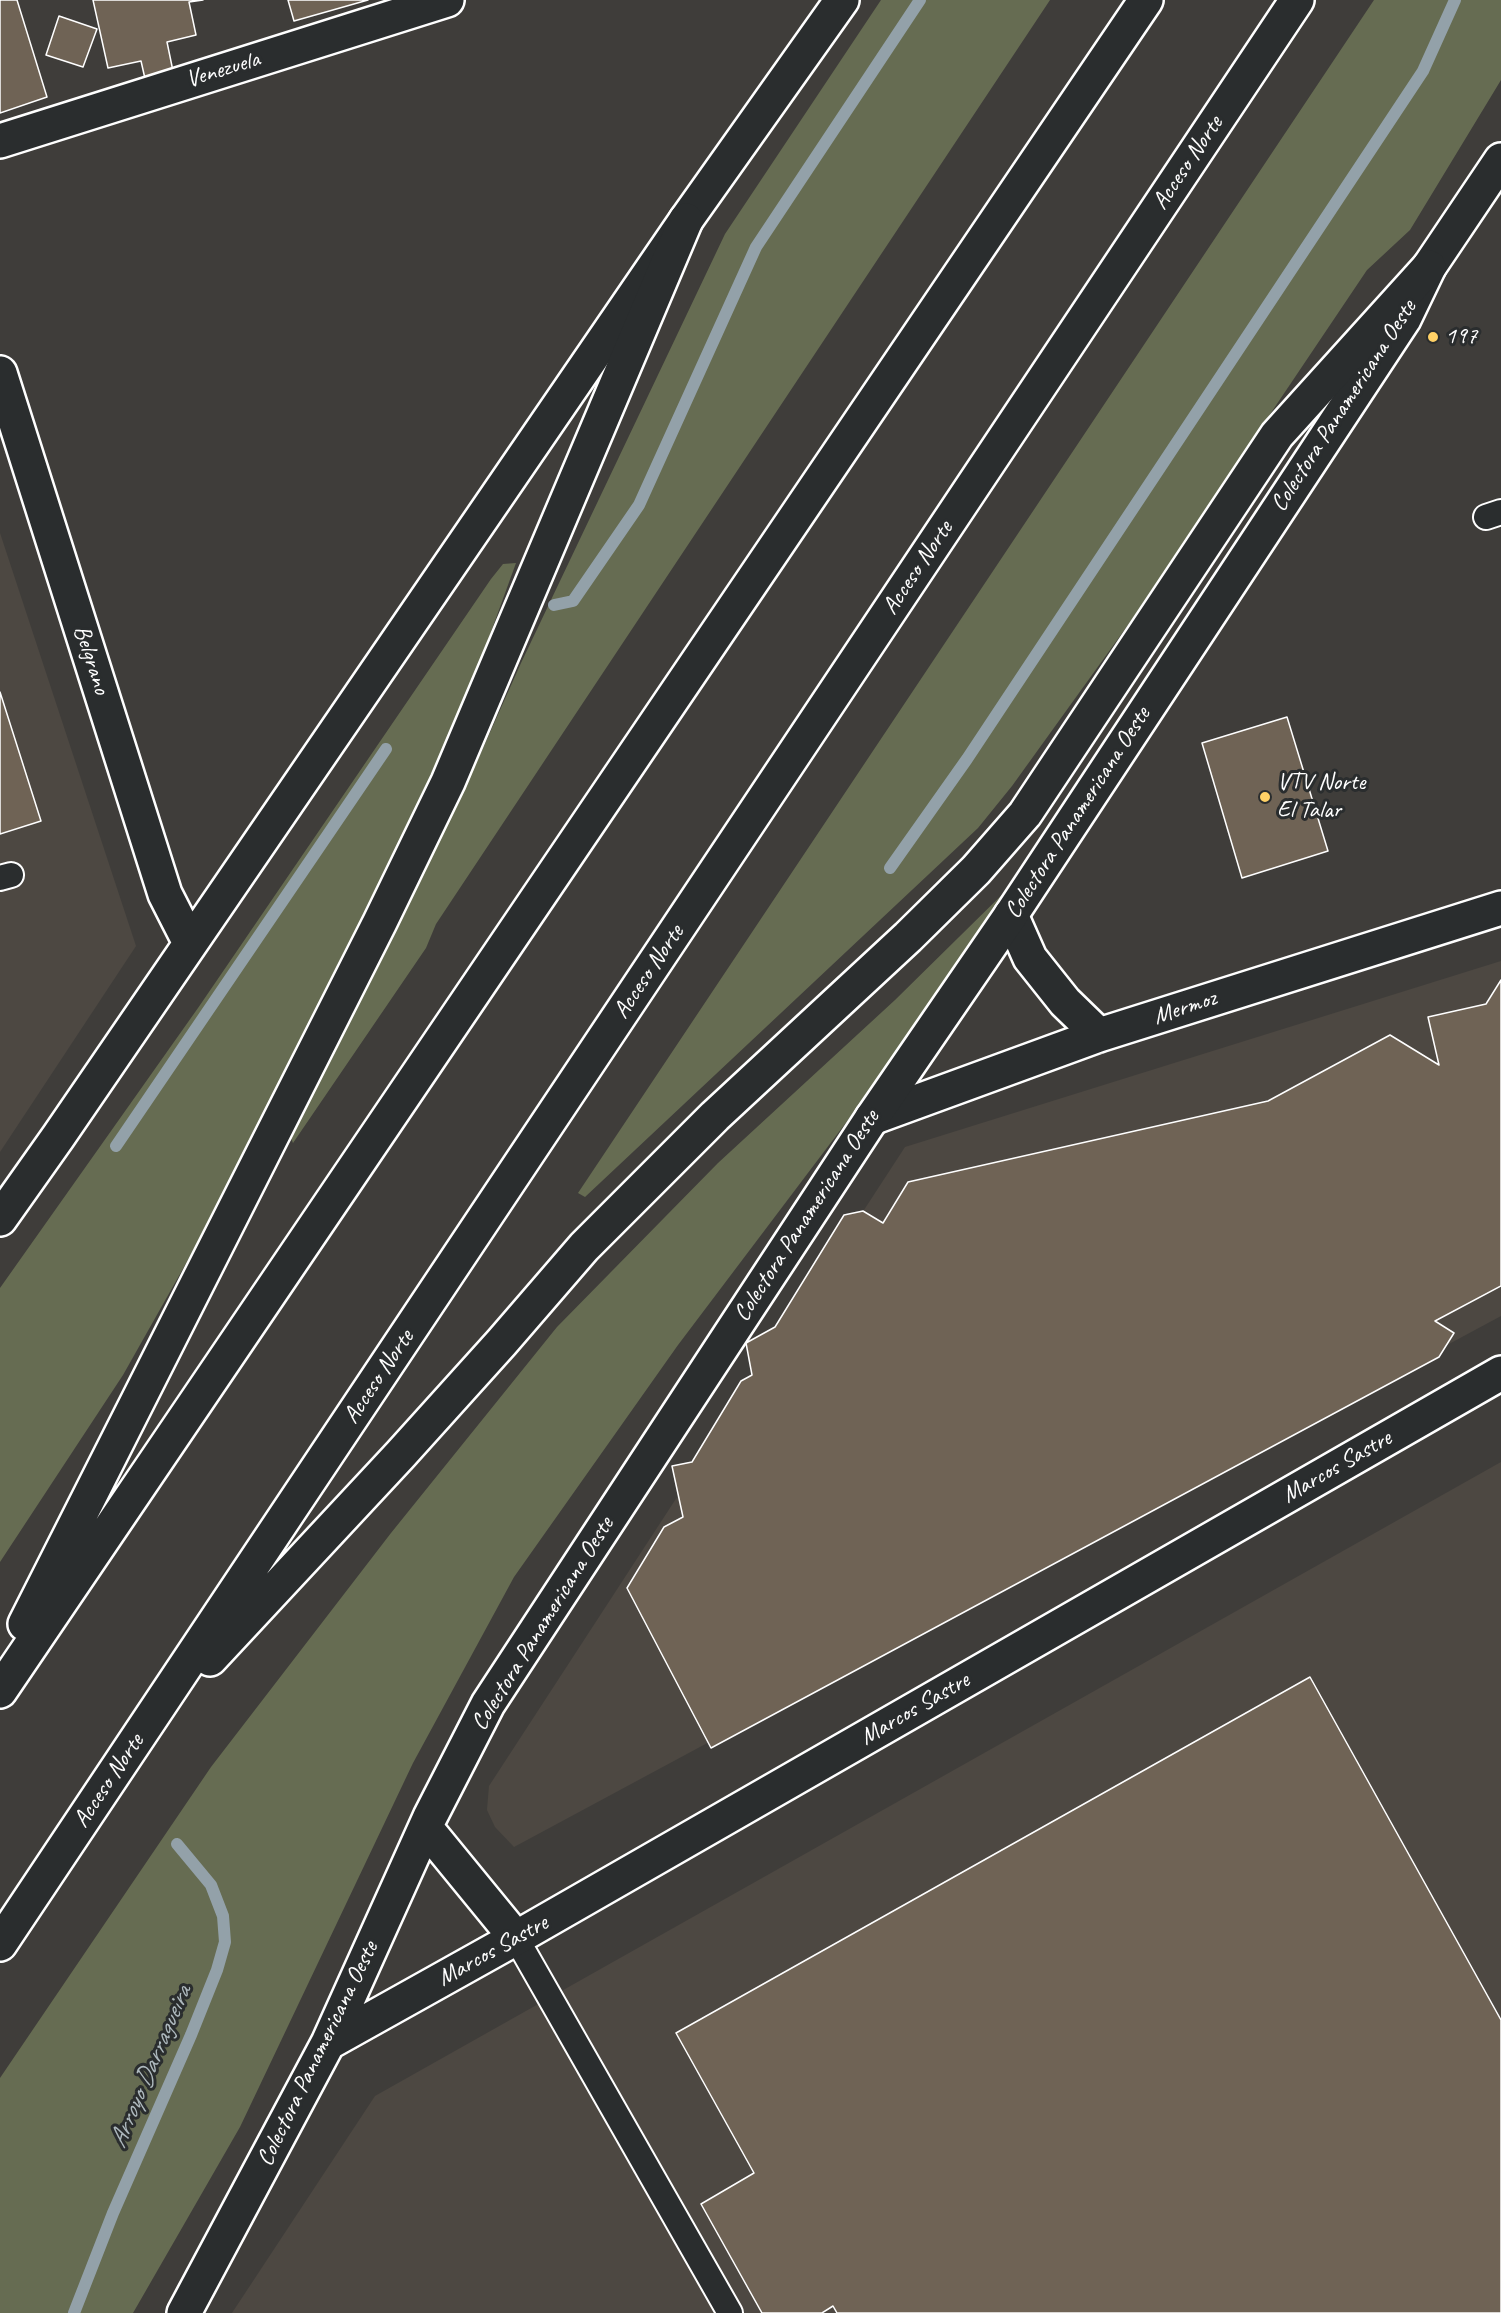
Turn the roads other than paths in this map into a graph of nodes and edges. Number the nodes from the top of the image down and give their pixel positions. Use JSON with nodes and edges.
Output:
{"nodes":[{"id":1,"x":447,"y":0,"type":"edge"},
{"id":2,"x":842,"y":0,"type":"edge"},
{"id":3,"x":1146,"y":0,"type":"edge"},
{"id":4,"x":1296,"y":0,"type":"edge"},
{"id":5,"x":0,"y":141,"type":"edge"},
{"id":6,"x":1501,"y":160,"type":"edge"},
{"id":7,"x":686,"y":220,"type":"junction"},
{"id":8,"x":1429,"y":267,"type":"junction"},
{"id":9,"x":0,"y":373,"type":"edge"},
{"id":10,"x":1501,"y":908,"type":"edge"},
{"id":11,"x":1011,"y":915,"type":"junction"},
{"id":12,"x":190,"y":943,"type":"junction"},
{"id":13,"x":1099,"y":1035,"type":"junction"},
{"id":14,"x":872,"y":1118,"type":"junction"},
{"id":15,"x":0,"y":1219,"type":"edge"},
{"id":16,"x":1501,"y":1373,"type":"edge"},
{"id":17,"x":0,"y":1673,"type":"edge"},
{"id":18,"x":0,"y":1691,"type":"edge"},
{"id":19,"x":143,"y":1731,"type":"junction"},
{"id":20,"x":426,"y":1828,"type":"junction"},
{"id":21,"x":516,"y":1938,"type":"junction"},
{"id":22,"x":0,"y":1944,"type":"edge"},
{"id":23,"x":328,"y":2043,"type":"junction"},
{"id":24,"x":184,"y":2313,"type":"edge"},
{"id":25,"x":730,"y":2313,"type":"edge"}],
"edges":[{"from":1,"to":5,"type":"main road","name":"Venezuela"},
{"from":2,"to":7,"type":"main road"},
{"from":3,"to":18,"type":"main road"},
{"from":4,"to":19,"type":"main road","name":"Acceso Norte"},
{"from":6,"to":8,"type":"main road","name":"Colectora Panamericana Oeste"},
{"from":7,"to":12,"type":"main road"},
{"from":7,"to":17,"type":"main road"},
{"from":8,"to":11,"type":"main road","name":"Colectora Panamericana Oeste"},
{"from":8,"to":19,"type":"main road"},
{"from":9,"to":12,"type":"main road","name":"Belgrano"},
{"from":10,"to":13,"type":"main road","name":"Mermoz"},
{"from":11,"to":13,"type":"main road"},
{"from":11,"to":14,"type":"main road","name":"Colectora Panamericana Oeste"},
{"from":12,"to":15,"type":"main road"},
{"from":13,"to":14,"type":"main road","name":"Mermoz"},
{"from":14,"to":20,"type":"main road","name":"Colectora Panamericana Oeste"},
{"from":16,"to":21,"type":"main road","name":"Marcos Sastre"},
{"from":19,"to":22,"type":"main road","name":"Acceso Norte"},
{"from":20,"to":21,"type":"main road"},
{"from":20,"to":23,"type":"main road","name":"Colectora Panamericana Oeste"},
{"from":21,"to":23,"type":"main road","name":"Marcos Sastre"},
{"from":21,"to":25,"type":"lane"},
{"from":23,"to":24,"type":"main road","name":"Colectora Panamericana Oeste"}]}
